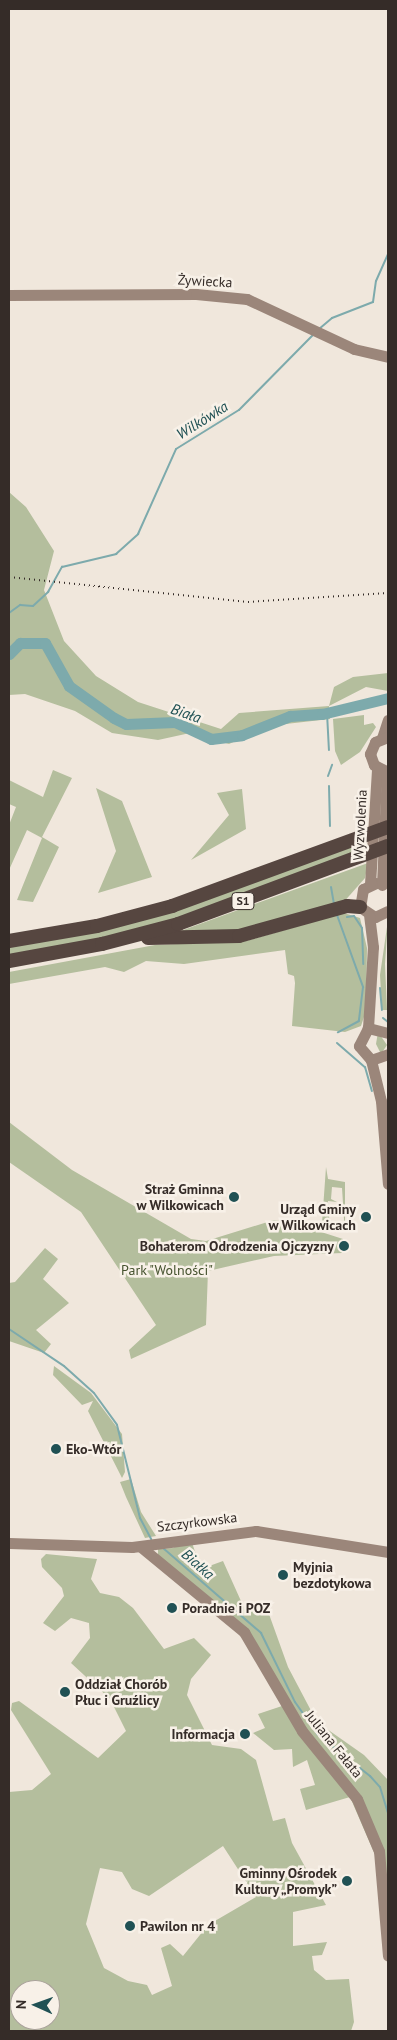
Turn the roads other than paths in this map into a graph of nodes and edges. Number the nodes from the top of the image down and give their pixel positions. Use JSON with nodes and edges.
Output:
{"nodes":[{"id":1,"x":9,"y":295,"type":"edge"},
{"id":2,"x":388,"y":357,"type":"edge"},
{"id":3,"x":388,"y":720,"type":"edge"},
{"id":4,"x":385,"y":738,"type":"edge"},
{"id":5,"x":384,"y":770,"type":"edge"},
{"id":6,"x":388,"y":827,"type":"edge"},
{"id":7,"x":388,"y":846,"type":"edge"},
{"id":8,"x":380,"y":886,"type":"edge"},
{"id":9,"x":374,"y":912,"type":"edge"},
{"id":10,"x":123,"y":939,"type":"junction"},
{"id":11,"x":9,"y":941,"type":"edge"},
{"id":12,"x":9,"y":960,"type":"edge"},
{"id":13,"x":378,"y":1029,"type":"edge"},
{"id":14,"x":381,"y":1058,"type":"edge"},
{"id":15,"x":388,"y":1184,"type":"edge"},
{"id":16,"x":9,"y":1543,"type":"edge"},
{"id":17,"x":150,"y":1544,"type":"junction"},
{"id":18,"x":388,"y":1552,"type":"edge"},
{"id":19,"x":388,"y":1956,"type":"edge"}],
"edges":[{"from":1,"to":2,"type":"street","name":"Żywiecka"},
{"from":3,"to":4,"type":"street"},
{"from":4,"to":5,"type":"street","name":"Wyzwolenia"},
{"from":5,"to":8,"type":"street","name":"Wyzwolenia"},
{"from":6,"to":11,"type":"highway","number":"S1"},
{"from":7,"to":10,"type":"highway","number":"S1"},
{"from":8,"to":9,"type":"street"},
{"from":9,"to":10,"type":"highway"},
{"from":9,"to":13,"type":"street"},
{"from":10,"to":12,"type":"highway","number":"S1"},
{"from":13,"to":14,"type":"street"},
{"from":14,"to":15,"type":"street"},
{"from":16,"to":17,"type":"street","name":"Szczyrkowska"},
{"from":17,"to":18,"type":"street","name":"Szczyrkowska"},
{"from":17,"to":19,"type":"street","name":"Juliana Fałata"}]}
